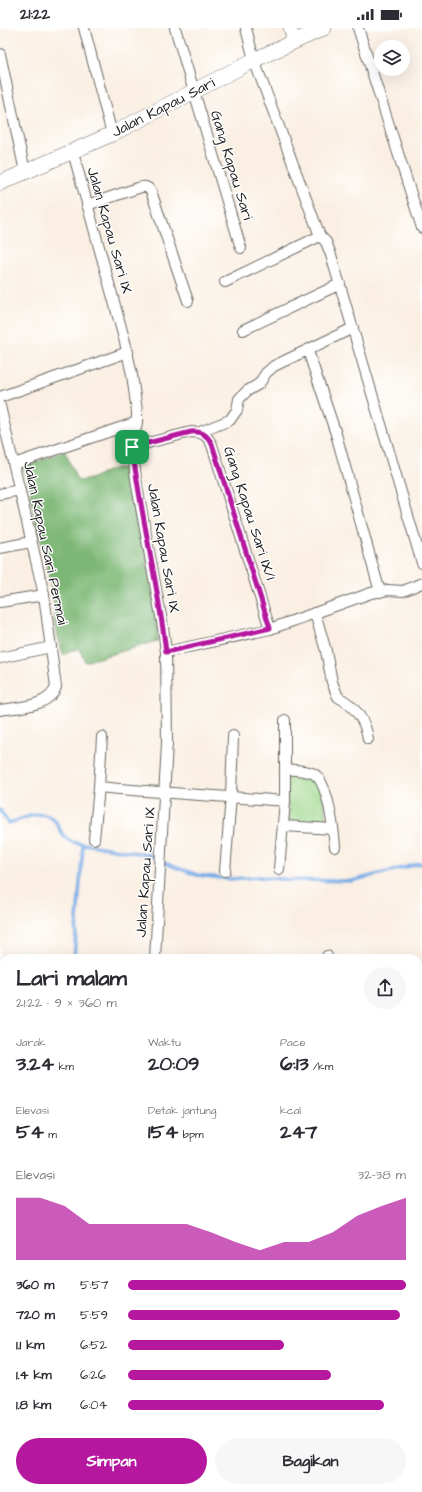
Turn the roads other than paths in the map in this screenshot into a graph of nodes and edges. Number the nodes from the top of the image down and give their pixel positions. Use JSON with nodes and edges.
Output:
{"nodes":[{"id":1,"x":84,"y":28,"type":"edge"},
{"id":2,"x":175,"y":28,"type":"edge"},
{"id":3,"x":246,"y":28,"type":"edge"},
{"id":4,"x":324,"y":28,"type":"edge"},
{"id":5,"x":358,"y":28,"type":"edge"},
{"id":6,"x":292,"y":35,"type":"edge"},
{"id":7,"x":0,"y":54,"type":"edge"},
{"id":8,"x":254,"y":60,"type":"junction"},
{"id":9,"x":193,"y":91,"type":"junction"},
{"id":10,"x":5,"y":97,"type":"edge"},
{"id":11,"x":112,"y":134,"type":"junction"},
{"id":12,"x":73,"y":152,"type":"junction"},
{"id":13,"x":25,"y":172,"type":"junction"},
{"id":14,"x":0,"y":183,"type":"edge"},
{"id":15,"x":87,"y":205,"type":"junction"},
{"id":16,"x":422,"y":228,"type":"edge"},
{"id":17,"x":320,"y":236,"type":"junction"},
{"id":18,"x":241,"y":248,"type":"dead end"},
{"id":19,"x":225,"y":282,"type":"dead end"},
{"id":20,"x":340,"y":284,"type":"junction"},
{"id":21,"x":188,"y":301,"type":"dead end"},
{"id":22,"x":354,"y":328,"type":"junction"},
{"id":23,"x":243,"y":330,"type":"dead end"},
{"id":24,"x":308,"y":351,"type":"junction"},
{"id":25,"x":128,"y":352,"type":"junction"},
{"id":26,"x":0,"y":397,"type":"edge"},
{"id":27,"x":0,"y":406,"type":"edge"},
{"id":28,"x":137,"y":422,"type":"junction"},
{"id":29,"x":200,"y":432,"type":"junction"},
{"id":30,"x":4,"y":441,"type":"edge"},
{"id":31,"x":132,"y":447,"type":"junction"},
{"id":32,"x":14,"y":464,"type":"junction"},
{"id":33,"x":20,"y":490,"type":"junction"},
{"id":34,"x":0,"y":494,"type":"edge"},
{"id":35,"x":31,"y":542,"type":"junction"},
{"id":36,"x":0,"y":548,"type":"edge"},
{"id":37,"x":422,"y":563,"type":"edge"},
{"id":38,"x":422,"y":583,"type":"edge"},
{"id":39,"x":380,"y":592,"type":"junction"},
{"id":40,"x":44,"y":595,"type":"junction"},
{"id":41,"x":0,"y":602,"type":"edge"},
{"id":42,"x":315,"y":613,"type":"junction"},
{"id":43,"x":270,"y":628,"type":"junction"},
{"id":44,"x":52,"y":647,"type":"junction"},
{"id":45,"x":166,"y":652,"type":"junction"},
{"id":46,"x":0,"y":658,"type":"edge"},
{"id":47,"x":0,"y":710,"type":"edge"},
{"id":48,"x":285,"y":720,"type":"dead end"},
{"id":49,"x":233,"y":736,"type":"dead end"},
{"id":50,"x":102,"y":737,"type":"dead end"},
{"id":51,"x":368,"y":739,"type":"dead end"},
{"id":52,"x":285,"y":769,"type":"junction"},
{"id":53,"x":99,"y":788,"type":"junction"},
{"id":54,"x":165,"y":794,"type":"junction"},
{"id":55,"x":231,"y":796,"type":"junction"},
{"id":56,"x":285,"y":801,"type":"junction"},
{"id":57,"x":284,"y":826,"type":"junction"},
{"id":58,"x":333,"y":829,"type":"junction"},
{"id":59,"x":94,"y":839,"type":"dead end"},
{"id":60,"x":335,"y":848,"type":"dead end"},
{"id":61,"x":280,"y":870,"type":"dead end"},
{"id":62,"x":225,"y":871,"type":"dead end"},
{"id":63,"x":155,"y":954,"type":"edge"}],
"edges":[{"from":1,"to":11,"type":"street"},
{"from":2,"to":9,"type":"street","name":"Gang Kapau Sari"},
{"from":3,"to":8,"type":"street"},
{"from":4,"to":6,"type":"main road","name":"Jalan Kapau Sari"},
{"from":5,"to":16,"type":"street"},
{"from":6,"to":8,"type":"main road","name":"Jalan Kapau Sari"},
{"from":7,"to":10,"type":"street"},
{"from":8,"to":9,"type":"main road","name":"Jalan Kapau Sari"},
{"from":8,"to":17,"type":"street"},
{"from":9,"to":11,"type":"main road","name":"Jalan Kapau Sari"},
{"from":9,"to":18,"type":"street","name":"Gang Kapau Sari"},
{"from":10,"to":13,"type":"street"},
{"from":11,"to":12,"type":"main road","name":"Jalan Kapau Sari"},
{"from":12,"to":13,"type":"main road","name":"Jalan Kapau Sari"},
{"from":12,"to":15,"type":"street","name":"Jalan Kapau Sari IX"},
{"from":13,"to":14,"type":"main road","name":"Jalan Kapau Sari"},
{"from":15,"to":21,"type":"street"},
{"from":15,"to":25,"type":"street","name":"Jalan Kapau Sari IX"},
{"from":17,"to":19,"type":"street"},
{"from":17,"to":20,"type":"street"},
{"from":20,"to":22,"type":"street"},
{"from":20,"to":23,"type":"street"},
{"from":22,"to":24,"type":"street"},
{"from":22,"to":37,"type":"street"},
{"from":24,"to":29,"type":"street"},
{"from":24,"to":39,"type":"street"},
{"from":25,"to":26,"type":"street"},
{"from":25,"to":28,"type":"street","name":"Jalan Kapau Sari IX"},
{"from":27,"to":30,"type":"street","name":"Jalan Kapau Sari Permai"},
{"from":28,"to":31,"type":"street","name":"Jalan Kapau Sari IX"},
{"from":28,"to":32,"type":"street"},
{"from":29,"to":31,"type":"street"},
{"from":29,"to":43,"type":"street","name":"Gang Kapau Sari IX/1"},
{"from":30,"to":32,"type":"street","name":"Jalan Kapau Sari Permai"},
{"from":31,"to":45,"type":"street","name":"Jalan Kapau Sari IX"},
{"from":32,"to":33,"type":"street","name":"Jalan Kapau Sari Permai"},
{"from":33,"to":34,"type":"street"},
{"from":33,"to":35,"type":"street","name":"Jalan Kapau Sari Permai"},
{"from":35,"to":36,"type":"street"},
{"from":35,"to":40,"type":"street","name":"Jalan Kapau Sari Permai"},
{"from":38,"to":39,"type":"street"},
{"from":39,"to":42,"type":"street"},
{"from":40,"to":41,"type":"street"},
{"from":40,"to":44,"type":"street","name":"Jalan Kapau Sari Permai"},
{"from":42,"to":43,"type":"street"},
{"from":42,"to":51,"type":"street"},
{"from":43,"to":45,"type":"street"},
{"from":44,"to":46,"type":"street"},
{"from":44,"to":47,"type":"street","name":"Jalan Kapau Sari Permai"},
{"from":45,"to":54,"type":"street","name":"Jalan Kapau Sari IX"},
{"from":48,"to":52,"type":"street"},
{"from":49,"to":55,"type":"street"},
{"from":50,"to":53,"type":"street"},
{"from":52,"to":56,"type":"street"},
{"from":52,"to":58,"type":"street"},
{"from":53,"to":54,"type":"street"},
{"from":53,"to":59,"type":"street"},
{"from":54,"to":55,"type":"street"},
{"from":54,"to":63,"type":"street","name":"Jalan Kapau Sari IX"},
{"from":55,"to":56,"type":"street"},
{"from":55,"to":62,"type":"street"},
{"from":56,"to":57,"type":"street"},
{"from":57,"to":58,"type":"street"},
{"from":57,"to":61,"type":"street"},
{"from":58,"to":60,"type":"street"}]}
